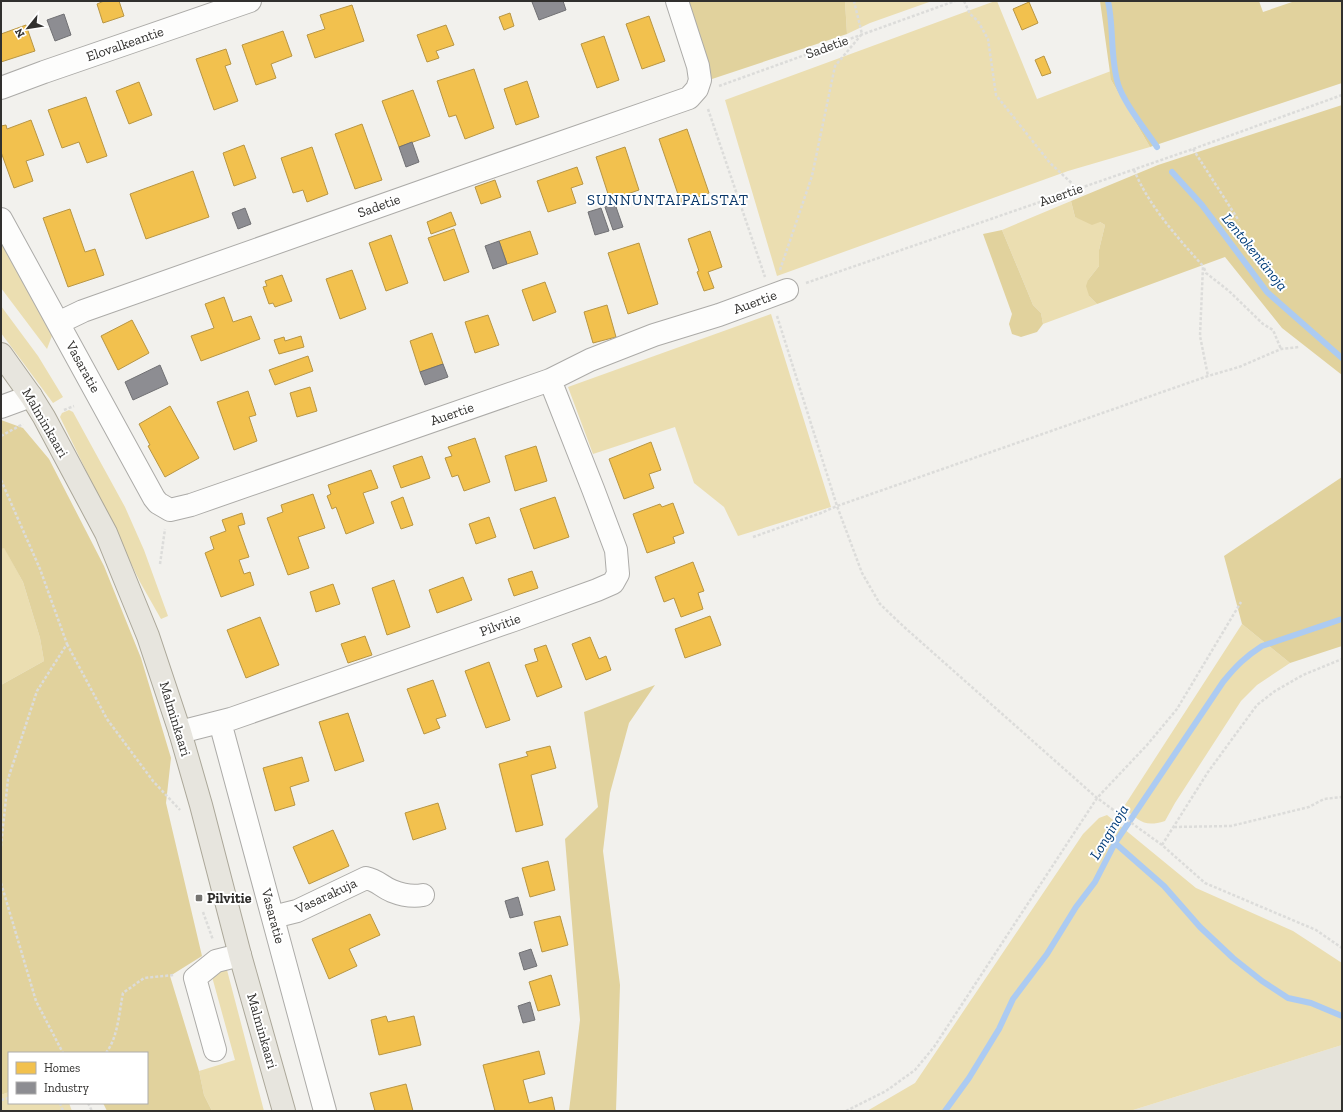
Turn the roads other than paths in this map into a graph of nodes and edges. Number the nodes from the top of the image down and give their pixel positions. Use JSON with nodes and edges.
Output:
{"nodes":[{"id":1,"x":250,"y":1,"type":"edge"},
{"id":2,"x":677,"y":1,"type":"edge"},
{"id":3,"x":1,"y":88,"type":"edge"},
{"id":4,"x":1,"y":219,"type":"edge"},
{"id":5,"x":779,"y":293,"type":"road end"},
{"id":6,"x":58,"y":323,"type":"junction"},
{"id":7,"x":1,"y":354,"type":"edge"},
{"id":8,"x":550,"y":380,"type":"junction"},
{"id":9,"x":31,"y":396,"type":"junction"},
{"id":10,"x":1,"y":407,"type":"edge"},
{"id":11,"x":170,"y":510,"type":"joint"},
{"id":12,"x":220,"y":722,"type":"junction"},
{"id":13,"x":180,"y":732,"type":"junction"},
{"id":14,"x":423,"y":895,"type":"dead end"},
{"id":15,"x":273,"y":917,"type":"junction"},
{"id":16,"x":240,"y":955,"type":"junction"},
{"id":17,"x":215,"y":1050,"type":"dead end"},
{"id":18,"x":284,"y":1111,"type":"edge"},
{"id":19,"x":325,"y":1111,"type":"edge"}],
"edges":[{"from":1,"to":3,"type":"street","name":"Elovalkeantie"},
{"from":2,"to":6,"type":"street","name":"Sadetie"},
{"from":4,"to":6,"type":"street","name":"Vasaratie"},
{"from":5,"to":8,"type":"street","name":"Auertie"},
{"from":6,"to":11,"type":"street","name":"Vasaratie"},
{"from":7,"to":9,"type":"main road","name":"Malminkaari"},
{"from":8,"to":11,"type":"street","name":"Auertie"},
{"from":8,"to":12,"type":"street","name":"Pilvitie"},
{"from":9,"to":10,"type":"street"},
{"from":9,"to":13,"type":"main road","name":"Malminkaari"},
{"from":12,"to":13,"type":"street","name":"Pilvitie"},
{"from":12,"to":15,"type":"street","name":"Vasaratie"},
{"from":13,"to":16,"type":"main road","name":"Malminkaari"},
{"from":14,"to":15,"type":"street","name":"Vasarakuja"},
{"from":15,"to":19,"type":"street","name":"Vasaratie"},
{"from":16,"to":17,"type":"street"},
{"from":16,"to":18,"type":"main road","name":"Malminkaari"}]}
